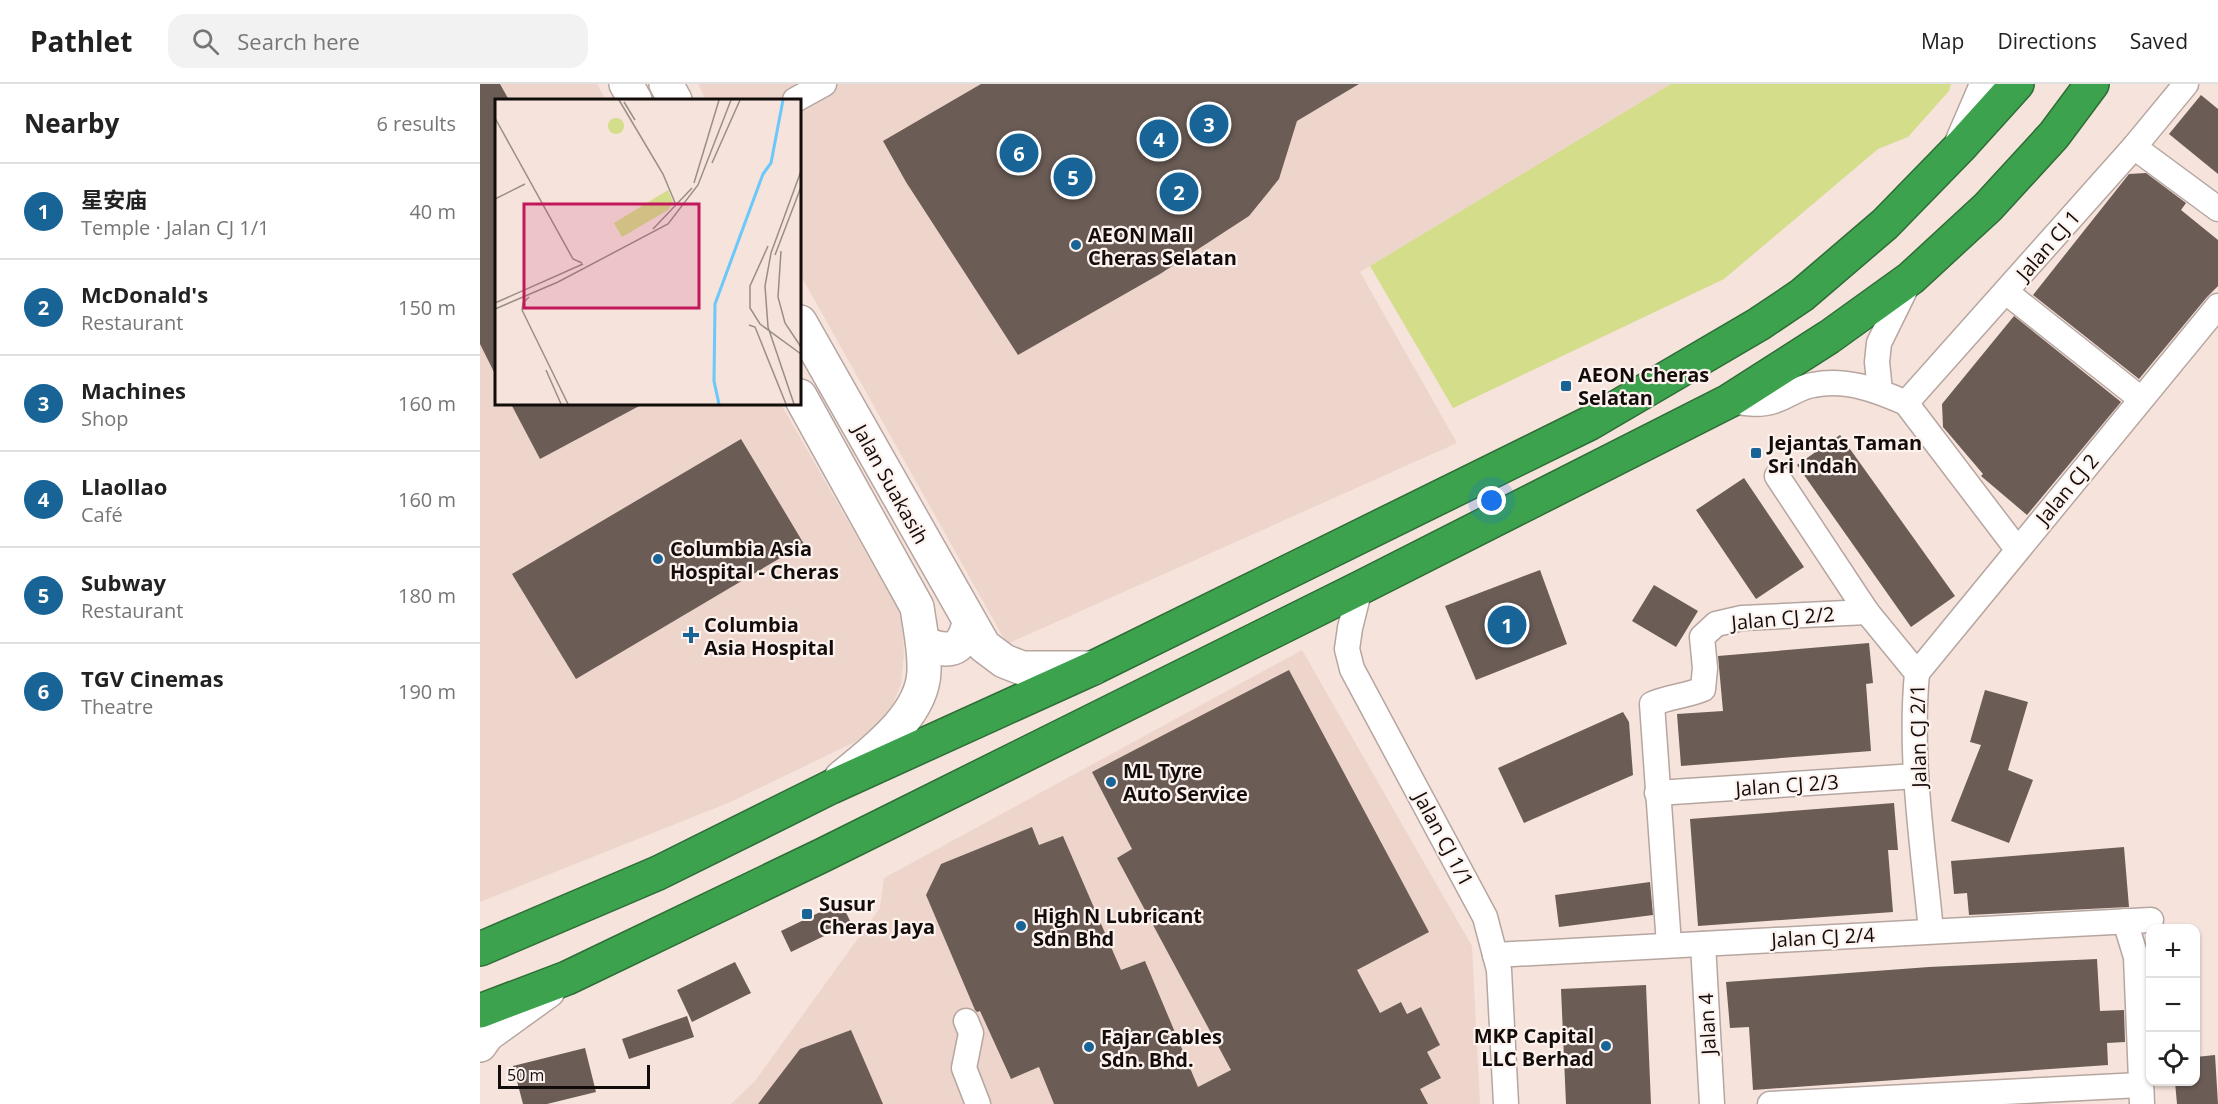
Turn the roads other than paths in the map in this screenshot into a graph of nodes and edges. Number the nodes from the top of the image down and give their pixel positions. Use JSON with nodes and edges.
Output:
{"nodes":[{"id":1,"x":626,"y":84,"type":"edge"},
{"id":2,"x":666,"y":84,"type":"edge"},
{"id":3,"x":824,"y":84,"type":"edge"},
{"id":4,"x":1987,"y":84,"type":"edge"},
{"id":5,"x":2017,"y":84,"type":"edge"},
{"id":6,"x":2092,"y":84,"type":"edge"},
{"id":7,"x":2186,"y":84,"type":"edge"},
{"id":8,"x":634,"y":99,"type":"edge"},
{"id":9,"x":674,"y":99,"type":"edge"},
{"id":10,"x":797,"y":99,"type":"edge"},
{"id":11,"x":1960,"y":146,"type":"junction"},
{"id":12,"x":2134,"y":147,"type":"junction"},
{"id":13,"x":2218,"y":209,"type":"edge"},
{"id":14,"x":1911,"y":278,"type":"junction"},
{"id":15,"x":2006,"y":292,"type":"junction"},
{"id":16,"x":2218,"y":306,"type":"edge"},
{"id":17,"x":801,"y":324,"type":"edge"},
{"id":18,"x":1880,"y":391,"type":"junction"},
{"id":19,"x":801,"y":398,"type":"edge"},
{"id":20,"x":2141,"y":399,"type":"junction"},
{"id":21,"x":1729,"y":401,"type":"junction"},
{"id":22,"x":1906,"y":403,"type":"junction"},
{"id":23,"x":1777,"y":476,"type":"dead end"},
{"id":24,"x":2017,"y":549,"type":"junction"},
{"id":25,"x":1360,"y":588,"type":"junction"},
{"id":26,"x":1867,"y":612,"type":"junction"},
{"id":27,"x":977,"y":635,"type":"junction"},
{"id":28,"x":923,"y":643,"type":"junction"},
{"id":29,"x":1093,"y":668,"type":"junction"},
{"id":30,"x":1917,"y":673,"type":"junction"},
{"id":31,"x":1917,"y":776,"type":"junction"},
{"id":32,"x":831,"y":787,"type":"junction"},
{"id":33,"x":1657,"y":793,"type":"junction"},
{"id":34,"x":2151,"y":920,"type":"dead end"},
{"id":35,"x":2125,"y":921,"type":"junction"},
{"id":36,"x":1931,"y":932,"type":"junction"},
{"id":37,"x":1703,"y":944,"type":"junction"},
{"id":38,"x":1669,"y":945,"type":"junction"},
{"id":39,"x":480,"y":949,"type":"edge"},
{"id":40,"x":1495,"y":955,"type":"junction"},
{"id":41,"x":567,"y":978,"type":"junction"},
{"id":42,"x":480,"y":1011,"type":"edge"},
{"id":43,"x":966,"y":1021,"type":"dead end"},
{"id":44,"x":480,"y":1045,"type":"edge"},
{"id":45,"x":2141,"y":1094,"type":"edge"},
{"id":46,"x":978,"y":1104,"type":"edge"},
{"id":47,"x":1506,"y":1104,"type":"edge"},
{"id":48,"x":1712,"y":1104,"type":"edge"},
{"id":49,"x":1770,"y":1104,"type":"edge"}],
"edges":[{"from":1,"to":8,"type":"main road"},
{"from":2,"to":9,"type":"main road"},
{"from":3,"to":10,"type":"street"},
{"from":4,"to":11,"type":"main road"},
{"from":5,"to":11,"type":"highway"},
{"from":6,"to":14,"type":"highway"},
{"from":7,"to":12,"type":"street","name":"Jalan CJ 1"},
{"from":11,"to":29,"type":"highway"},
{"from":12,"to":13,"type":"street"},
{"from":12,"to":15,"type":"street","name":"Jalan CJ 1"},
{"from":14,"to":18,"type":"street"},
{"from":14,"to":21,"type":"highway"},
{"from":15,"to":20,"type":"street"},
{"from":15,"to":22,"type":"street","name":"Jalan CJ 1"},
{"from":16,"to":20,"type":"street","name":"Jalan CJ 2"},
{"from":17,"to":27,"type":"main road","name":"Jalan Suakasih"},
{"from":18,"to":21,"type":"street"},
{"from":18,"to":22,"type":"street"},
{"from":19,"to":28,"type":"main road","name":"Jalan Suakasih"},
{"from":20,"to":24,"type":"street","name":"Jalan CJ 2"},
{"from":21,"to":25,"type":"highway"},
{"from":22,"to":24,"type":"street"},
{"from":23,"to":26,"type":"street","name":"Jalan CJ 2/1"},
{"from":24,"to":30,"type":"street","name":"Jalan CJ 2"},
{"from":25,"to":40,"type":"street","name":"Jalan CJ 1/1"},
{"from":25,"to":41,"type":"highway"},
{"from":26,"to":30,"type":"street","name":"Jalan CJ 2/1"},
{"from":26,"to":33,"type":"street","name":"Jalan CJ 2/2"},
{"from":27,"to":28,"type":"main road"},
{"from":27,"to":29,"type":"main road"},
{"from":28,"to":32,"type":"main road","name":"Jalan Suakasih"},
{"from":29,"to":32,"type":"highway"},
{"from":30,"to":31,"type":"street","name":"Jalan CJ 2/1"},
{"from":31,"to":33,"type":"street","name":"Jalan CJ 2/3"},
{"from":31,"to":36,"type":"street","name":"Jalan CJ 2/1"},
{"from":32,"to":39,"type":"highway"},
{"from":33,"to":38,"type":"street"},
{"from":34,"to":35,"type":"street","name":"Jalan CJ 2/4"},
{"from":35,"to":36,"type":"street","name":"Jalan CJ 2/4"},
{"from":35,"to":45,"type":"street"},
{"from":36,"to":37,"type":"street","name":"Jalan CJ 2/4"},
{"from":37,"to":38,"type":"street","name":"Jalan CJ 2/4"},
{"from":37,"to":48,"type":"street","name":"Jalan 4"},
{"from":38,"to":40,"type":"street","name":"Jalan CJ 2/4"},
{"from":40,"to":47,"type":"street","name":"Jalan CJ 1/1"},
{"from":41,"to":42,"type":"highway"},
{"from":41,"to":44,"type":"main road"},
{"from":43,"to":46,"type":"street"},
{"from":45,"to":49,"type":"street"}]}
